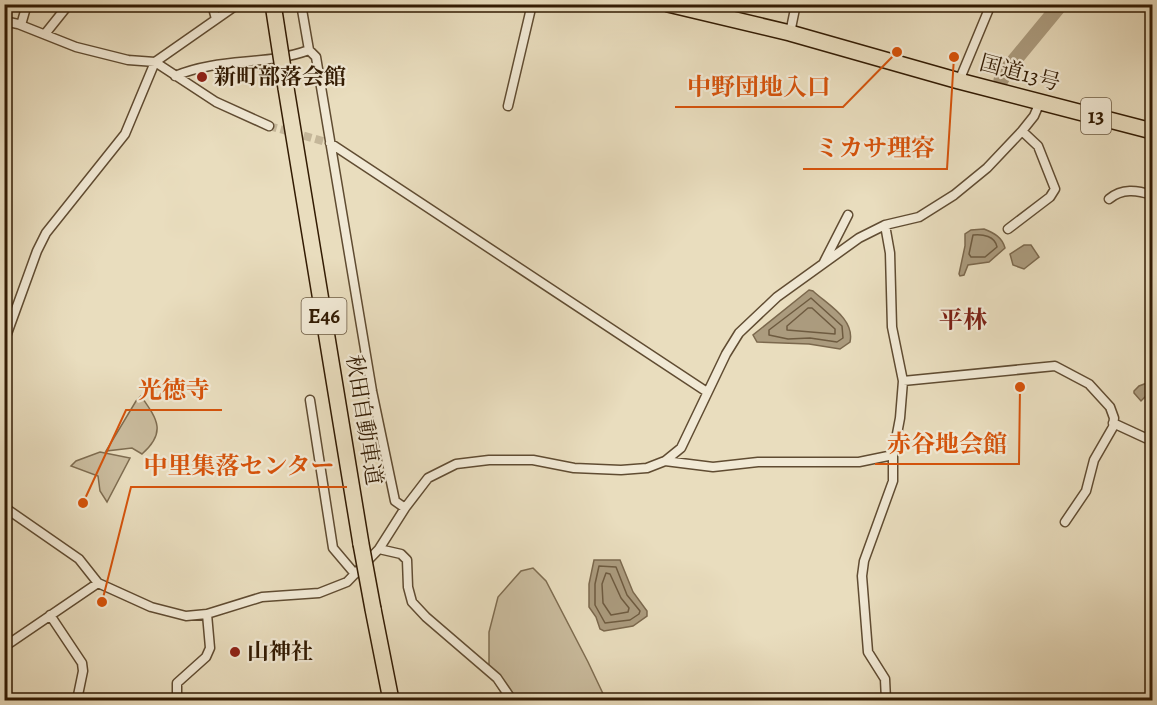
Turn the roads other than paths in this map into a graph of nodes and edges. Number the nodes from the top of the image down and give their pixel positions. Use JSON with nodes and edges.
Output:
{"nodes":[{"id":1,"x":27,"y":4,"type":"edge"},
{"id":2,"x":69,"y":4,"type":"edge"},
{"id":3,"x":212,"y":4,"type":"edge"},
{"id":4,"x":238,"y":4,"type":"edge"},
{"id":5,"x":273,"y":4,"type":"edge"},
{"id":6,"x":301,"y":4,"type":"edge"},
{"id":7,"x":532,"y":4,"type":"edge"},
{"id":8,"x":668,"y":4,"type":"edge"},
{"id":9,"x":796,"y":4,"type":"edge"},
{"id":10,"x":992,"y":4,"type":"edge"},
{"id":11,"x":216,"y":19,"type":"junction"},
{"id":12,"x":4,"y":21,"type":"edge"},
{"id":13,"x":21,"y":25,"type":"junction"},
{"id":14,"x":790,"y":33,"type":"junction"},
{"id":15,"x":45,"y":34,"type":"junction"},
{"id":16,"x":309,"y":50,"type":"junction"},
{"id":17,"x":155,"y":62,"type":"junction"},
{"id":18,"x":175,"y":76,"type":"junction"},
{"id":19,"x":959,"y":81,"type":"junction"},
{"id":20,"x":1040,"y":102,"type":"junction"},
{"id":21,"x":508,"y":106,"type":"dead end"},
{"id":22,"x":269,"y":126,"type":"tunnel mouth"},
{"id":23,"x":1022,"y":131,"type":"junction"},
{"id":24,"x":1152,"y":131,"type":"edge"},
{"id":25,"x":330,"y":143,"type":"junction"},
{"id":26,"x":1152,"y":195,"type":"edge"},
{"id":27,"x":1109,"y":199,"type":"dead end"},
{"id":28,"x":848,"y":215,"type":"dead end"},
{"id":29,"x":885,"y":225,"type":"junction"},
{"id":30,"x":1008,"y":229,"type":"dead end"},
{"id":31,"x":823,"y":266,"type":"junction"},
{"id":32,"x":4,"y":342,"type":"edge"},
{"id":33,"x":903,"y":381,"type":"junction"},
{"id":34,"x":707,"y":392,"type":"junction"},
{"id":35,"x":310,"y":400,"type":"dead end"},
{"id":36,"x":1113,"y":423,"type":"junction"},
{"id":37,"x":1152,"y":441,"type":"edge"},
{"id":38,"x":893,"y":455,"type":"junction"},
{"id":39,"x":665,"y":461,"type":"junction"},
{"id":40,"x":4,"y":507,"type":"edge"},
{"id":41,"x":405,"y":508,"type":"junction"},
{"id":42,"x":1065,"y":522,"type":"dead end"},
{"id":43,"x":380,"y":549,"type":"junction"},
{"id":44,"x":355,"y":574,"type":"junction"},
{"id":45,"x":98,"y":584,"type":"junction"},
{"id":46,"x":207,"y":614,"type":"junction"},
{"id":47,"x":50,"y":615,"type":"junction"},
{"id":48,"x":4,"y":647,"type":"edge"},
{"id":49,"x":77,"y":700,"type":"edge"},
{"id":50,"x":177,"y":700,"type":"edge"},
{"id":51,"x":392,"y":700,"type":"edge"},
{"id":52,"x":512,"y":700,"type":"edge"},
{"id":53,"x":886,"y":700,"type":"edge"}],
"edges":[{"from":1,"to":13,"type":"street"},
{"from":2,"to":15,"type":"street"},
{"from":3,"to":11,"type":"street"},
{"from":4,"to":11,"type":"street"},
{"from":5,"to":51,"type":"highway","name":"秋田自動車道","number":"E46","bridge":true},
{"from":6,"to":16,"type":"street"},
{"from":7,"to":21,"type":"street"},
{"from":8,"to":14,"type":"highway","name":"国道13号","number":"13"},
{"from":9,"to":14,"type":"street"},
{"from":10,"to":19,"type":"street"},
{"from":11,"to":17,"type":"street"},
{"from":12,"to":13,"type":"street"},
{"from":13,"to":15,"type":"street"},
{"from":14,"to":19,"type":"highway","name":"国道13号","number":"13"},
{"from":15,"to":17,"type":"street"},
{"from":16,"to":18,"type":"street"},
{"from":16,"to":25,"type":"street"},
{"from":17,"to":18,"type":"street"},
{"from":17,"to":32,"type":"street"},
{"from":18,"to":22,"type":"street"},
{"from":19,"to":20,"type":"highway","name":"国道13号","number":"13"},
{"from":20,"to":23,"type":"street"},
{"from":20,"to":24,"type":"highway","name":"国道13号","number":"13"},
{"from":23,"to":29,"type":"street"},
{"from":23,"to":30,"type":"street"},
{"from":25,"to":34,"type":"street"},
{"from":25,"to":41,"type":"street"},
{"from":26,"to":27,"type":"street"},
{"from":28,"to":31,"type":"street"},
{"from":29,"to":31,"type":"street"},
{"from":29,"to":33,"type":"street"},
{"from":31,"to":34,"type":"street"},
{"from":33,"to":36,"type":"street"},
{"from":33,"to":38,"type":"street"},
{"from":34,"to":39,"type":"street"},
{"from":35,"to":44,"type":"street"},
{"from":36,"to":37,"type":"street"},
{"from":36,"to":42,"type":"street"},
{"from":38,"to":39,"type":"street"},
{"from":38,"to":53,"type":"street"},
{"from":39,"to":41,"type":"street"},
{"from":40,"to":45,"type":"street"},
{"from":41,"to":43,"type":"street"},
{"from":43,"to":44,"type":"street"},
{"from":43,"to":52,"type":"street"},
{"from":44,"to":46,"type":"street"},
{"from":45,"to":46,"type":"street"},
{"from":45,"to":47,"type":"street"},
{"from":46,"to":50,"type":"street"},
{"from":47,"to":48,"type":"street"},
{"from":47,"to":49,"type":"street"}]}
